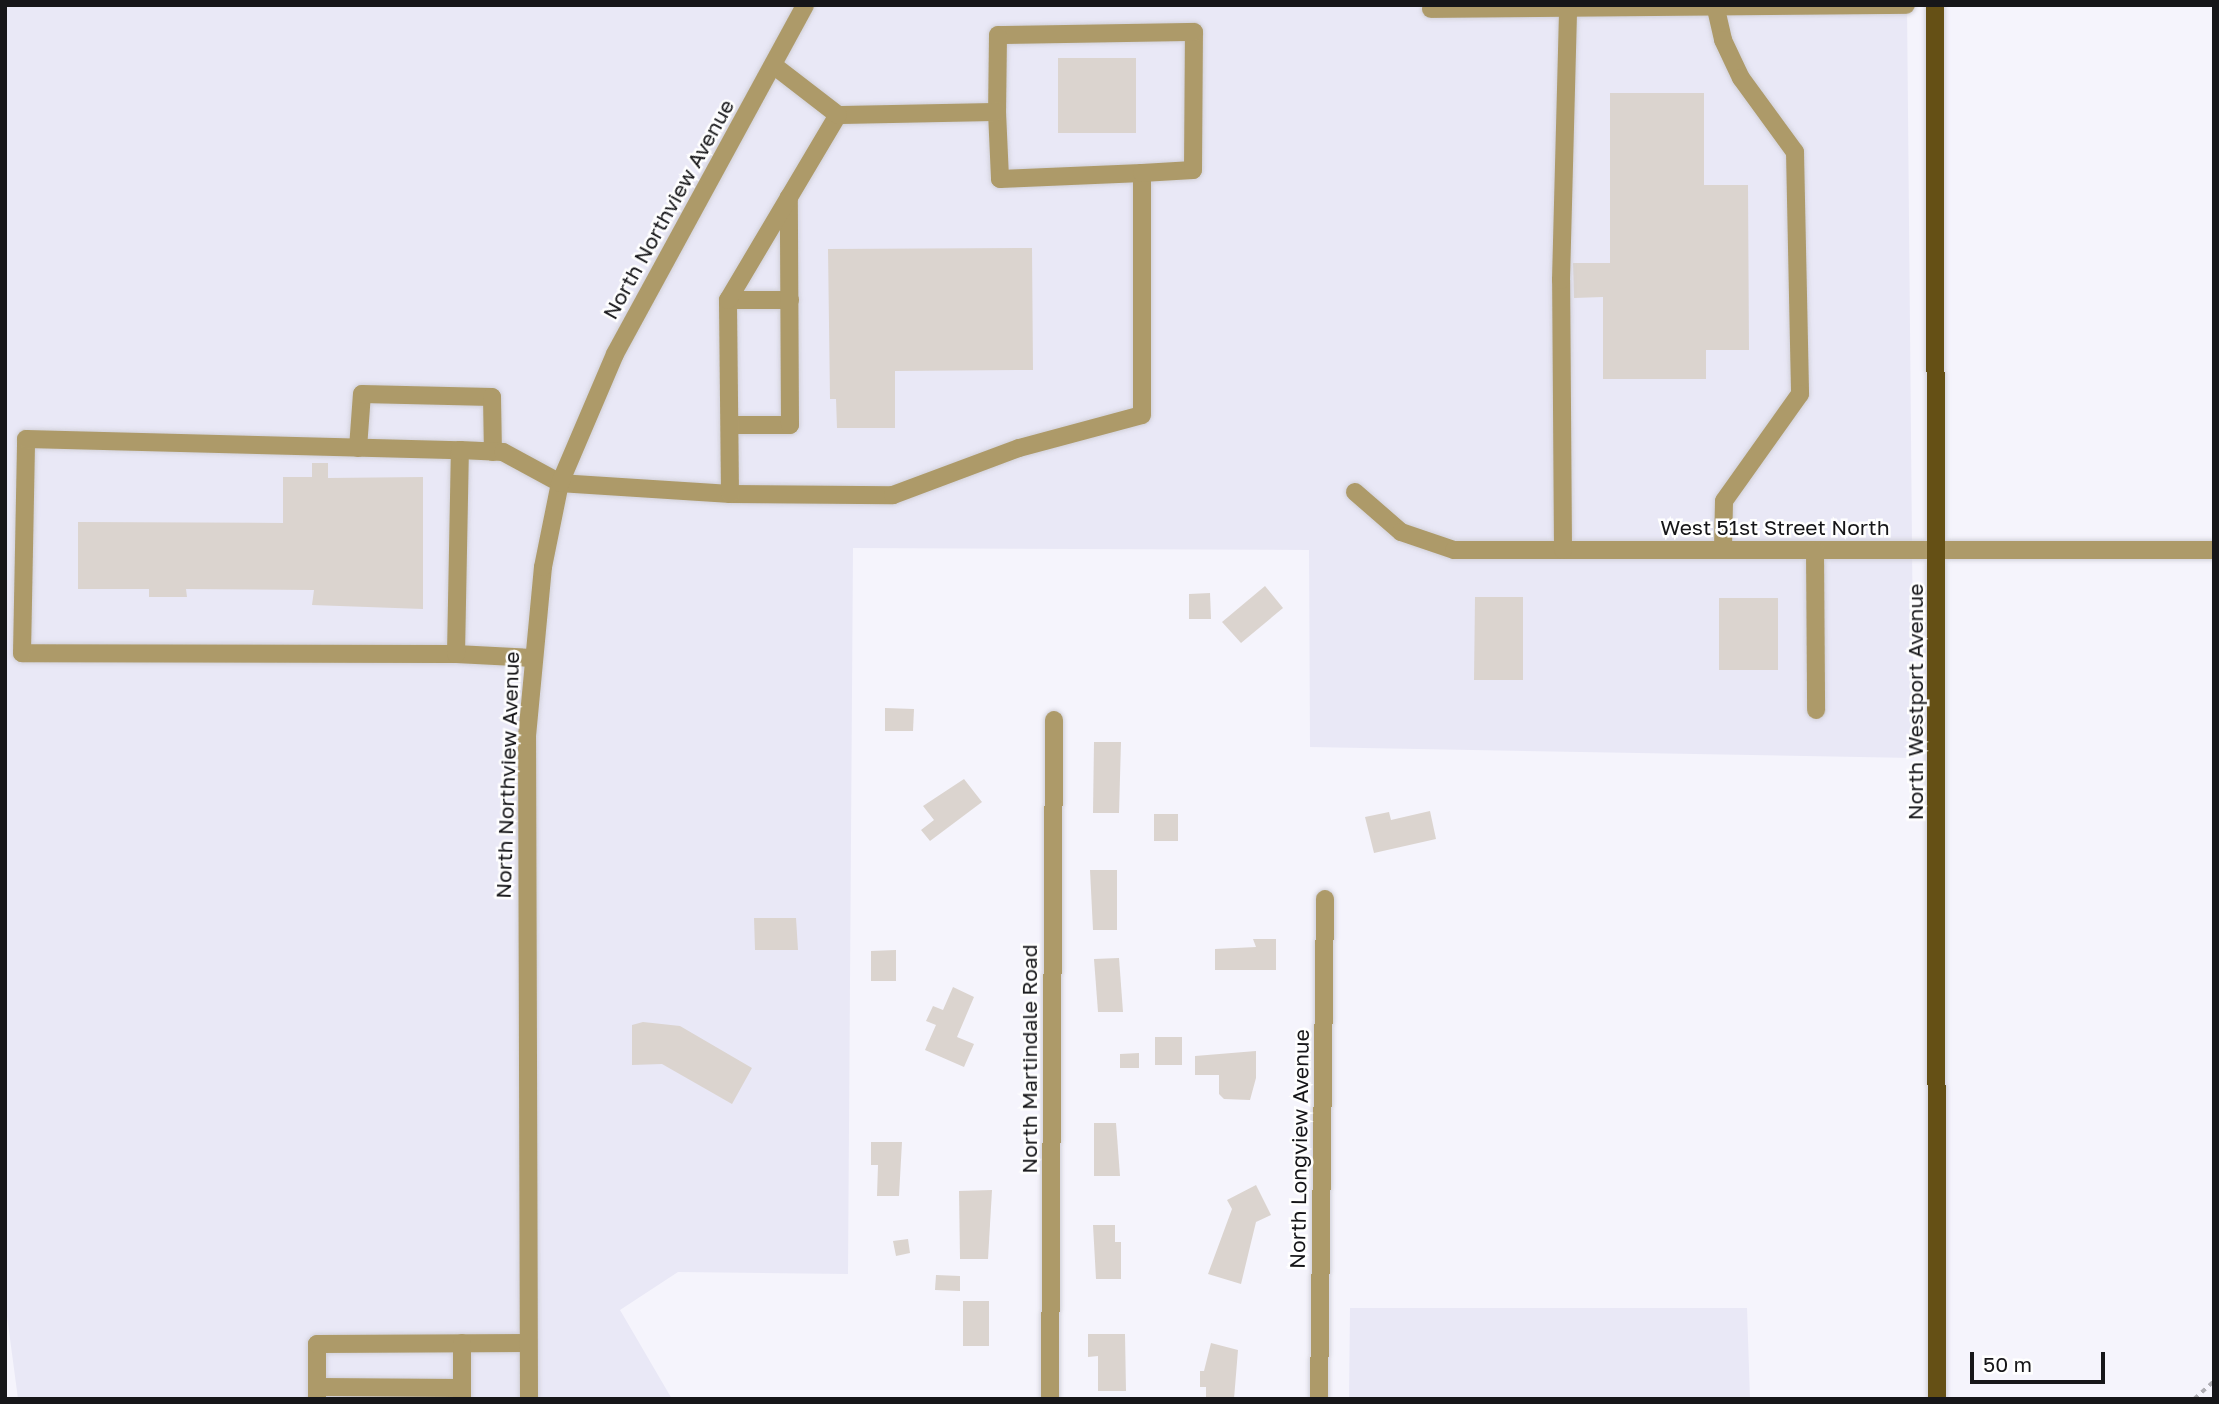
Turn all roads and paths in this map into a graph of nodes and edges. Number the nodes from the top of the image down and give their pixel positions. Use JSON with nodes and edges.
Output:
{"nodes":[{"id":1,"x":805,"y":5,"type":"edge"},
{"id":2,"x":1906,"y":5,"type":"edge"},
{"id":3,"x":1935,"y":5,"type":"edge"},
{"id":4,"x":1804,"y":6,"type":"edge"},
{"id":5,"x":1431,"y":9,"type":"dead end"},
{"id":6,"x":1716,"y":9,"type":"junction"},
{"id":7,"x":1568,"y":11,"type":"junction"},
{"id":8,"x":773,"y":65,"type":"junction"},
{"id":9,"x":997,"y":112,"type":"junction"},
{"id":10,"x":838,"y":116,"type":"junction"},
{"id":11,"x":1142,"y":173,"type":"junction"},
{"id":12,"x":789,"y":197,"type":"junction"},
{"id":13,"x":728,"y":300,"type":"junction"},
{"id":14,"x":790,"y":300,"type":"junction"},
{"id":15,"x":730,"y":425,"type":"junction"},
{"id":16,"x":358,"y":448,"type":"junction"},
{"id":17,"x":460,"y":450,"type":"junction"},
{"id":18,"x":493,"y":452,"type":"junction"},
{"id":19,"x":560,"y":482,"type":"junction"},
{"id":20,"x":1355,"y":492,"type":"dead end"},
{"id":21,"x":730,"y":494,"type":"junction"},
{"id":22,"x":1563,"y":550,"type":"junction"},
{"id":23,"x":1723,"y":550,"type":"junction"},
{"id":24,"x":1815,"y":550,"type":"junction"},
{"id":25,"x":2214,"y":550,"type":"edge"},
{"id":26,"x":1938,"y":551,"type":"junction"},
{"id":27,"x":456,"y":654,"type":"junction"},
{"id":28,"x":532,"y":658,"type":"junction"},
{"id":29,"x":1816,"y":710,"type":"dead end"},
{"id":30,"x":1054,"y":720,"type":"dead end"},
{"id":31,"x":1325,"y":899,"type":"dead end"},
{"id":32,"x":462,"y":1343,"type":"junction"},
{"id":33,"x":528,"y":1343,"type":"junction"},
{"id":34,"x":2214,"y":1381,"type":"edge"},
{"id":35,"x":317,"y":1393,"type":"edge"},
{"id":36,"x":370,"y":1393,"type":"edge"},
{"id":37,"x":462,"y":1393,"type":"edge"},
{"id":38,"x":529,"y":1399,"type":"edge"},
{"id":39,"x":1050,"y":1399,"type":"edge"},
{"id":40,"x":1320,"y":1399,"type":"edge"},
{"id":41,"x":1937,"y":1399,"type":"edge"},
{"id":42,"x":2194,"y":1399,"type":"edge"}],
"edges":[{"from":1,"to":8,"type":"street","name":"North Northview Avenue"},
{"from":2,"to":4,"type":"street"},
{"from":3,"to":26,"type":"main road","name":"North Westport Avenue"},
{"from":4,"to":6,"type":"street"},
{"from":5,"to":7,"type":"street"},
{"from":6,"to":7,"type":"street"},
{"from":6,"to":23,"type":"street"},
{"from":7,"to":22,"type":"street"},
{"from":8,"to":10,"type":"street"},
{"from":8,"to":19,"type":"street","name":"North Northview Avenue"},
{"from":9,"to":10,"type":"street"},
{"from":9,"to":11,"type":"street"},
{"from":9,"to":11,"type":"street"},
{"from":10,"to":12,"type":"street"},
{"from":11,"to":21,"type":"street"},
{"from":12,"to":13,"type":"street"},
{"from":12,"to":14,"type":"street"},
{"from":13,"to":14,"type":"street"},
{"from":13,"to":15,"type":"street"},
{"from":14,"to":15,"type":"street"},
{"from":15,"to":21,"type":"street"},
{"from":16,"to":17,"type":"street"},
{"from":16,"to":18,"type":"street"},
{"from":16,"to":27,"type":"street"},
{"from":17,"to":18,"type":"street"},
{"from":17,"to":27,"type":"street"},
{"from":18,"to":19,"type":"street"},
{"from":19,"to":21,"type":"street"},
{"from":19,"to":28,"type":"street","name":"North Northview Avenue"},
{"from":20,"to":22,"type":"street","name":"West 51st Street North"},
{"from":22,"to":23,"type":"street","name":"West 51st Street North"},
{"from":23,"to":24,"type":"street","name":"West 51st Street North"},
{"from":24,"to":26,"type":"street","name":"West 51st Street North"},
{"from":24,"to":29,"type":"street"},
{"from":25,"to":26,"type":"street","name":"West 51st Street North"},
{"from":26,"to":41,"type":"main road","name":"North Westport Avenue"},
{"from":27,"to":28,"type":"street"},
{"from":28,"to":33,"type":"street","name":"North Northview Avenue"},
{"from":30,"to":39,"type":"street","name":"North Martindale Road"},
{"from":31,"to":40,"type":"street","name":"North Longview Avenue"},
{"from":32,"to":33,"type":"street"},
{"from":32,"to":35,"type":"street"},
{"from":32,"to":37,"type":"street"},
{"from":33,"to":38,"type":"street","name":"North Northview Avenue"},
{"from":34,"to":42,"type":"path"},
{"from":35,"to":36,"type":"street"},
{"from":36,"to":37,"type":"street"}]}
